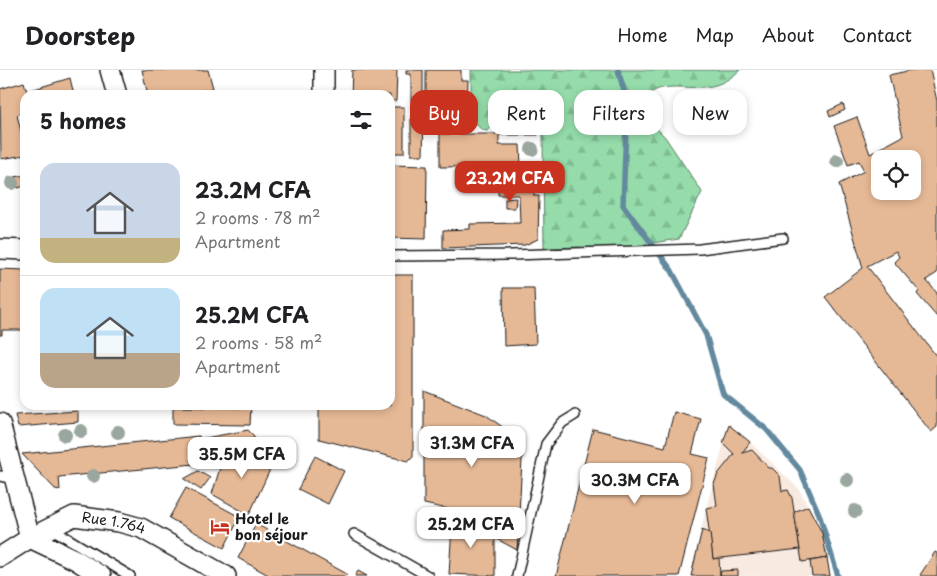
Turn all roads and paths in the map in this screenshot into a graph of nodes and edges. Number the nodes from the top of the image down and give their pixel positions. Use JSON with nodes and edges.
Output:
{"nodes":[{"id":1,"x":110,"y":70,"type":"edge"},
{"id":2,"x":324,"y":70,"type":"edge"},
{"id":3,"x":116,"y":90,"type":"edge"},
{"id":4,"x":324,"y":90,"type":"edge"},
{"id":5,"x":783,"y":238,"type":"dead end"},
{"id":6,"x":0,"y":249,"type":"edge"},
{"id":7,"x":20,"y":250,"type":"edge"},
{"id":8,"x":395,"y":256,"type":"edge"},
{"id":9,"x":575,"y":415,"type":"dead end"},
{"id":10,"x":0,"y":423,"type":"edge"},
{"id":11,"x":5,"y":457,"type":"edge"},
{"id":12,"x":8,"y":478,"type":"edge"},
{"id":13,"x":52,"y":528,"type":"junction"},
{"id":14,"x":354,"y":534,"type":"dead end"},
{"id":15,"x":30,"y":538,"type":"junction"},
{"id":16,"x":0,"y":557,"type":"edge"},
{"id":17,"x":101,"y":576,"type":"edge"},
{"id":18,"x":130,"y":576,"type":"edge"},
{"id":19,"x":226,"y":576,"type":"edge"},
{"id":20,"x":428,"y":576,"type":"edge"},
{"id":21,"x":517,"y":576,"type":"edge"}],
"edges":[{"from":1,"to":3,"type":"street"},
{"from":2,"to":4,"type":"street"},
{"from":5,"to":8,"type":"lane"},
{"from":6,"to":7,"type":"street"},
{"from":9,"to":21,"type":"lane"},
{"from":10,"to":11,"type":"street"},
{"from":11,"to":12,"type":"street"},
{"from":12,"to":15,"type":"street"},
{"from":13,"to":15,"type":"street","name":"Rue 1.764"},
{"from":13,"to":18,"type":"lane"},
{"from":13,"to":19,"type":"street","name":"Rue 1.764"},
{"from":14,"to":20,"type":"lane"},
{"from":15,"to":16,"type":"street","name":"Rue 1.764"},
{"from":15,"to":17,"type":"street"}]}
